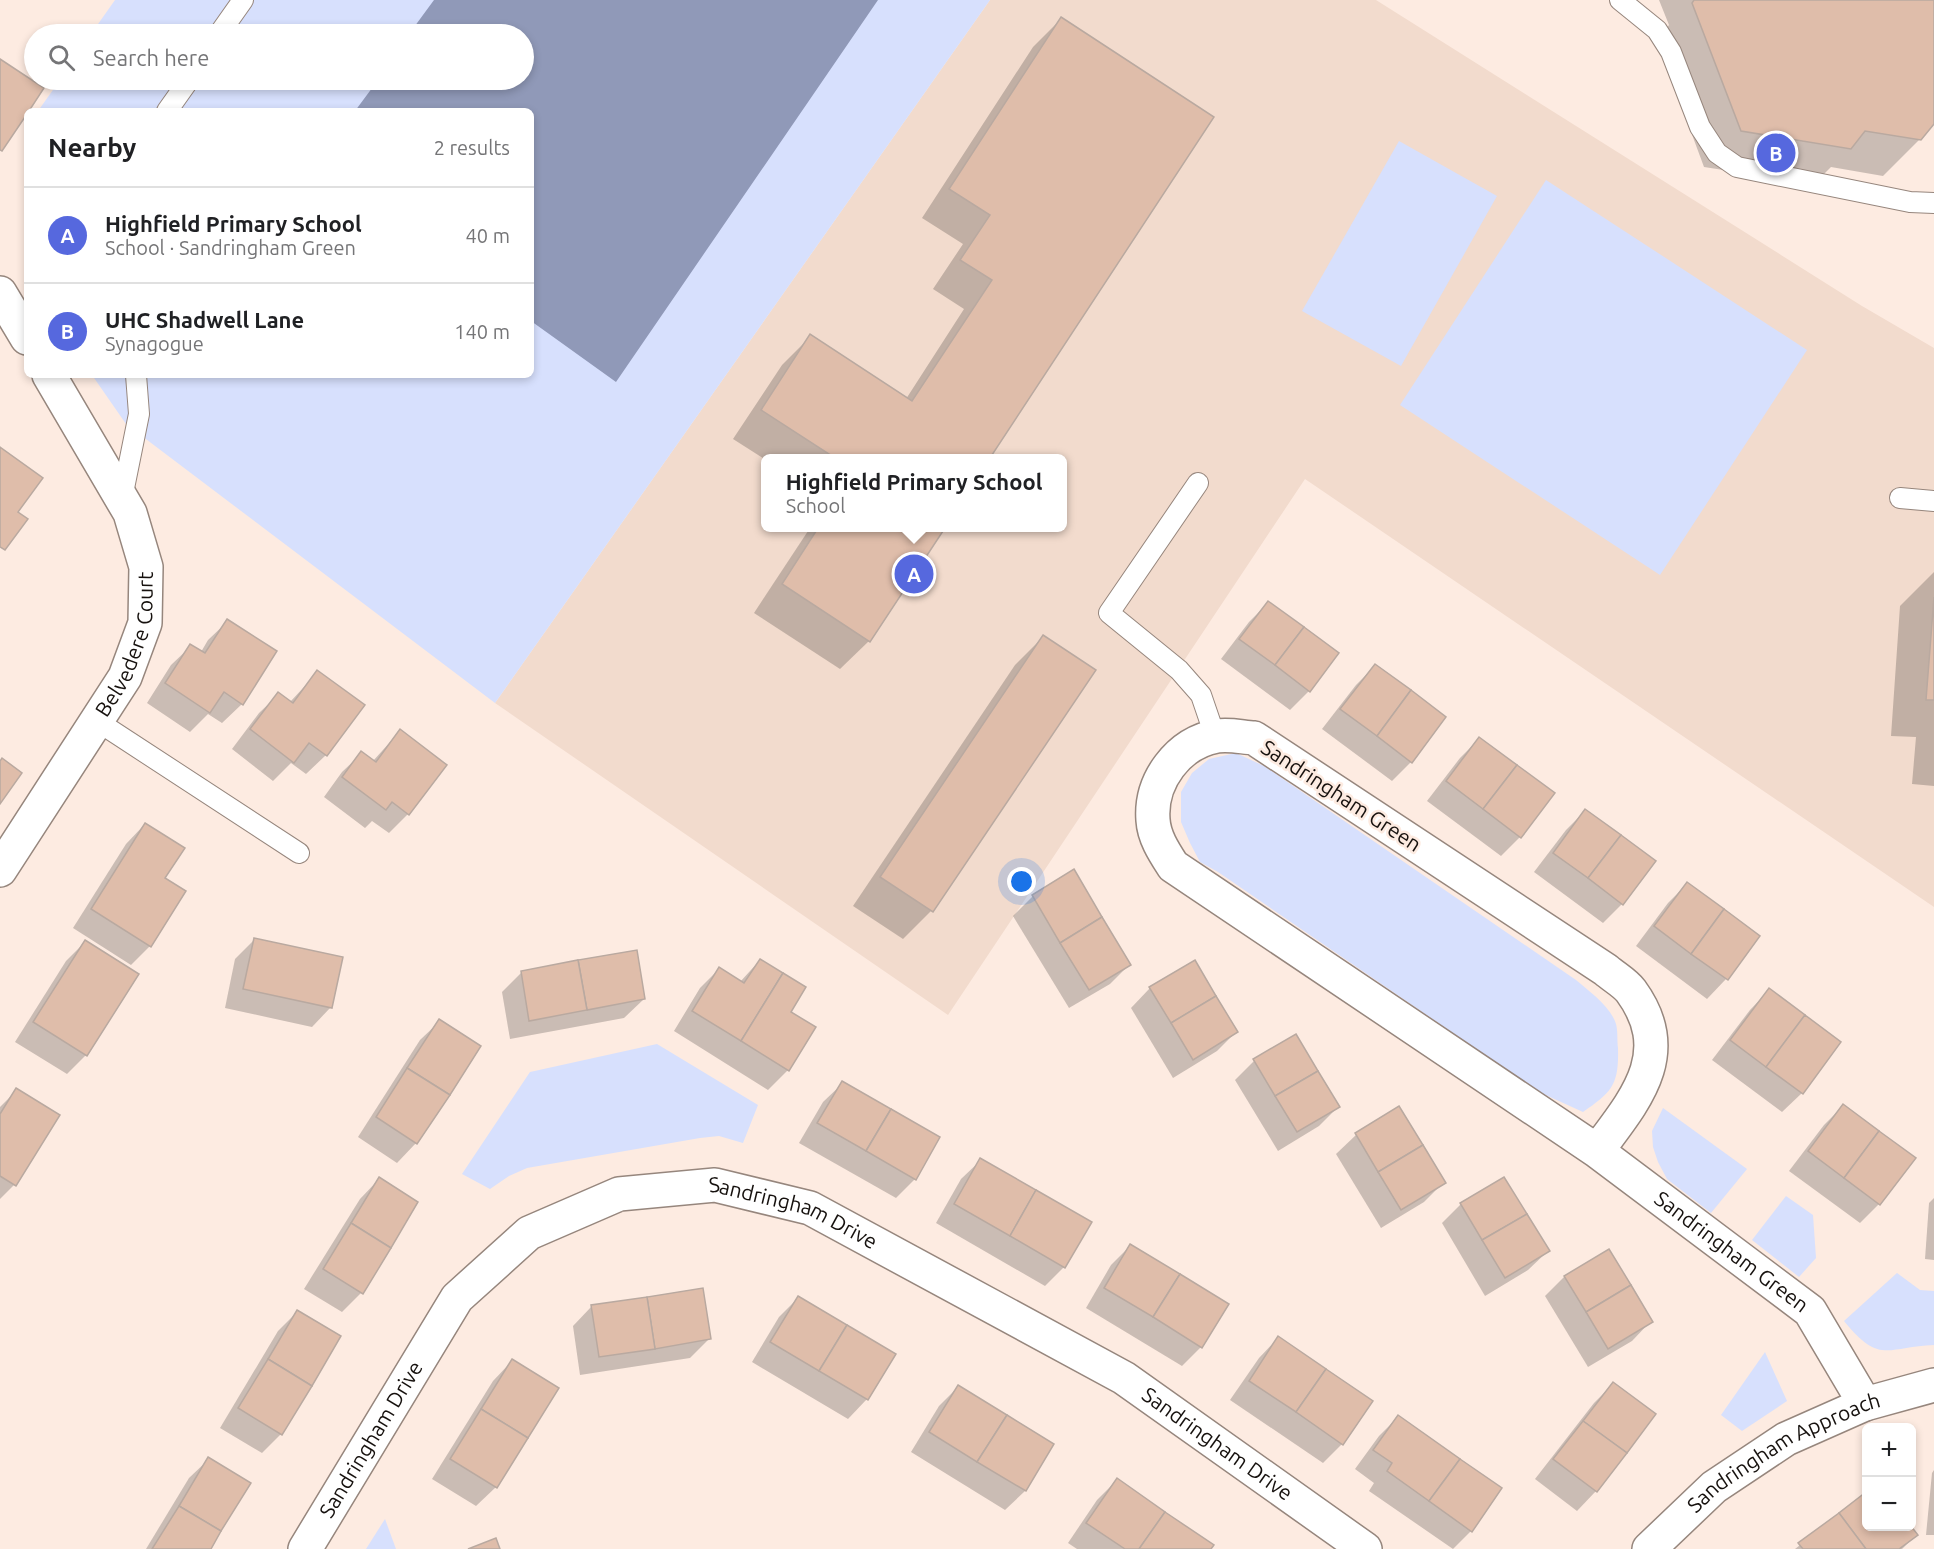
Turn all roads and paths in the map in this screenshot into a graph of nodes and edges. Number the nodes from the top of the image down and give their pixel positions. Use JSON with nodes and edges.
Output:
{"nodes":[{"id":1,"x":243,"y":0,"type":"edge"},
{"id":2,"x":1620,"y":0,"type":"edge"},
{"id":3,"x":226,"y":24,"type":"edge"},
{"id":4,"x":182,"y":90,"type":"edge"},
{"id":5,"x":169,"y":108,"type":"edge"},
{"id":6,"x":1934,"y":203,"type":"edge"},
{"id":7,"x":0,"y":293,"type":"edge"},
{"id":8,"x":24,"y":333,"type":"edge"},
{"id":9,"x":51,"y":378,"type":"edge"},
{"id":10,"x":136,"y":378,"type":"edge"},
{"id":11,"x":1198,"y":483,"type":"dead end"},
{"id":12,"x":122,"y":498,"type":"junction"},
{"id":13,"x":1900,"y":498,"type":"dead end"},
{"id":14,"x":1934,"y":501,"type":"edge"},
{"id":15,"x":96,"y":721,"type":"junction"},
{"id":16,"x":1215,"y":736,"type":"junction"},
{"id":17,"x":299,"y":853,"type":"dead end"},
{"id":18,"x":0,"y":870,"type":"edge"},
{"id":19,"x":1597,"y":1151,"type":"junction"},
{"id":20,"x":1934,"y":1385,"type":"edge"},
{"id":21,"x":1865,"y":1404,"type":"junction"},
{"id":22,"x":305,"y":1549,"type":"edge"},
{"id":23,"x":1365,"y":1549,"type":"edge"},
{"id":24,"x":1649,"y":1549,"type":"edge"}],
"edges":[{"from":1,"to":3,"type":"lane"},
{"from":2,"to":6,"type":"lane"},
{"from":4,"to":5,"type":"lane"},
{"from":7,"to":8,"type":"street"},
{"from":9,"to":12,"type":"street","name":"Belvedere Court"},
{"from":10,"to":12,"type":"lane"},
{"from":11,"to":16,"type":"lane"},
{"from":12,"to":15,"type":"street","name":"Belvedere Court"},
{"from":13,"to":14,"type":"lane"},
{"from":15,"to":17,"type":"lane"},
{"from":15,"to":18,"type":"street","name":"Belvedere Court"},
{"from":16,"to":19,"type":"street","name":"Sandringham Green"},
{"from":16,"to":19,"type":"street","name":"Sandringham Green"},
{"from":19,"to":21,"type":"street","name":"Sandringham Green"},
{"from":20,"to":21,"type":"street","name":"Sandringham Approach"},
{"from":21,"to":24,"type":"street","name":"Sandringham Approach"},
{"from":22,"to":23,"type":"street","name":"Sandringham Drive"}]}
